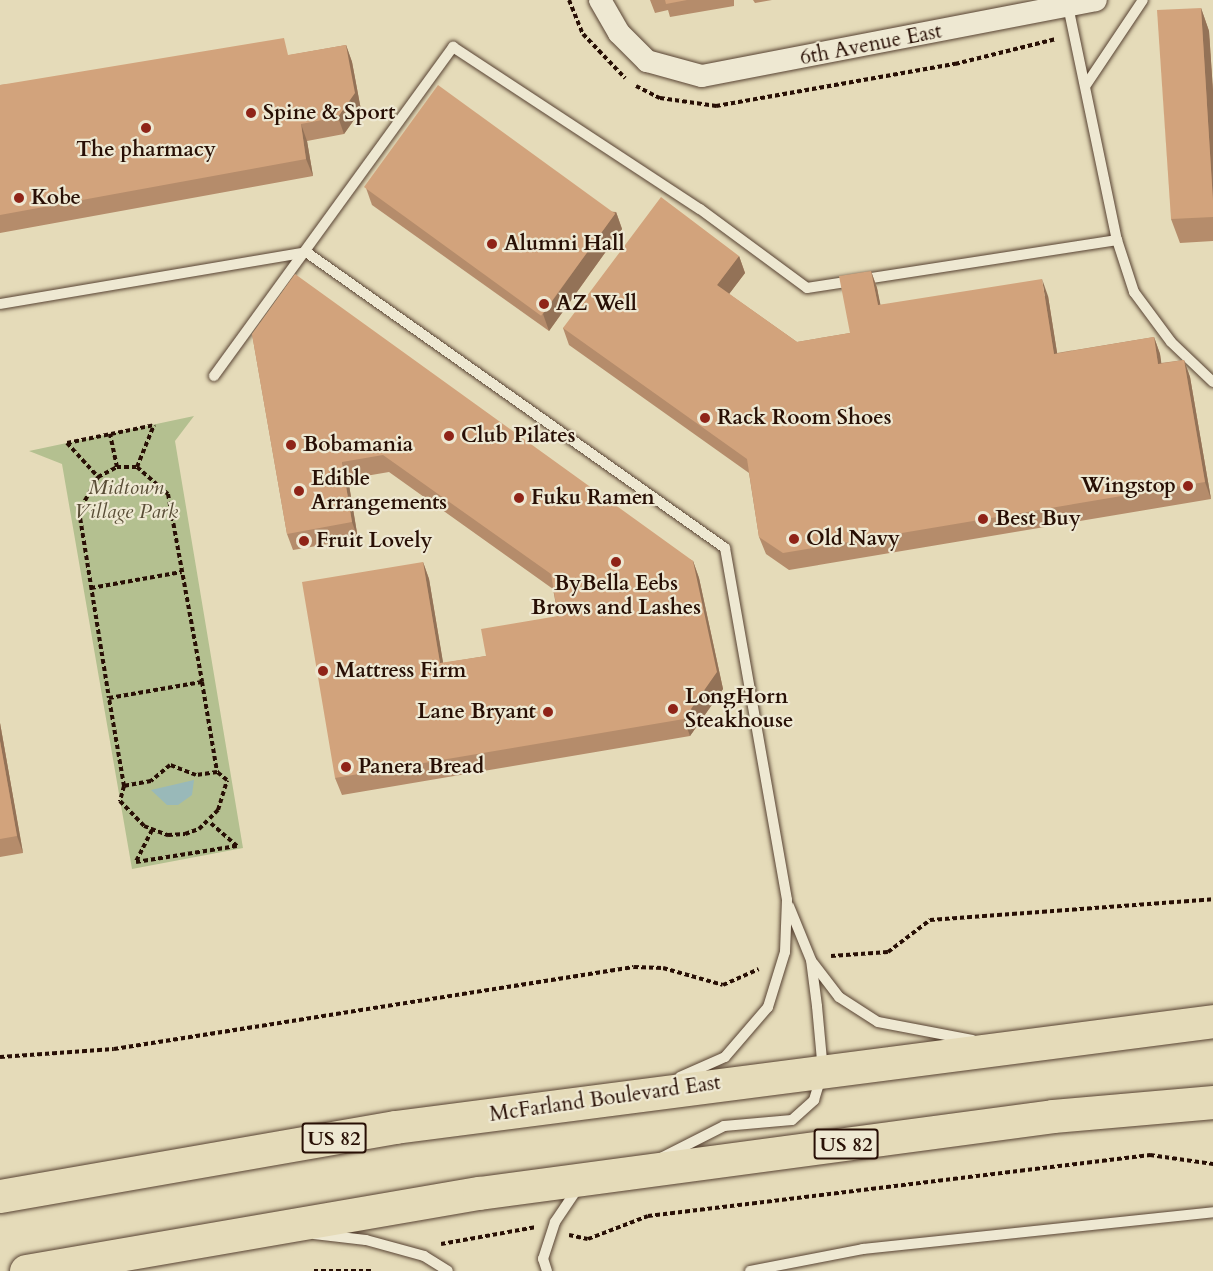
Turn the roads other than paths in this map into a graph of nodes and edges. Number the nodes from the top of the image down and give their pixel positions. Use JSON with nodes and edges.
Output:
{"nodes":[{"id":1,"x":600,"y":0,"type":"edge"},
{"id":2,"x":1096,"y":0,"type":"edge"},
{"id":3,"x":1143,"y":0,"type":"edge"},
{"id":4,"x":1068,"y":6,"type":"junction"},
{"id":5,"x":1086,"y":85,"type":"junction"},
{"id":6,"x":1117,"y":240,"type":"junction"},
{"id":7,"x":306,"y":252,"type":"junction"},
{"id":8,"x":0,"y":304,"type":"edge"},
{"id":9,"x":214,"y":376,"type":"dead end"},
{"id":10,"x":1213,"y":382,"type":"edge"},
{"id":11,"x":787,"y":900,"type":"junction"},
{"id":12,"x":811,"y":960,"type":"junction"},
{"id":13,"x":1213,"y":1021,"type":"edge"},
{"id":14,"x":1001,"y":1047,"type":"junction"},
{"id":15,"x":823,"y":1071,"type":"junction"},
{"id":16,"x":647,"y":1094,"type":"junction"},
{"id":17,"x":1213,"y":1102,"type":"edge"},
{"id":18,"x":640,"y":1172,"type":"junction"},
{"id":19,"x":584,"y":1179,"type":"junction"},
{"id":20,"x":0,"y":1196,"type":"edge"},
{"id":21,"x":1213,"y":1212,"type":"edge"},
{"id":22,"x":268,"y":1229,"type":"junction"},
{"id":23,"x":26,"y":1271,"type":"edge"},
{"id":24,"x":448,"y":1271,"type":"edge"},
{"id":25,"x":548,"y":1271,"type":"edge"},
{"id":26,"x":750,"y":1271,"type":"edge"}],
"edges":[{"from":1,"to":4,"type":"street","name":"6th Avenue East"},
{"from":2,"to":4,"type":"street","name":"6th Avenue East"},
{"from":3,"to":5,"type":"lane"},
{"from":4,"to":5,"type":"lane"},
{"from":5,"to":6,"type":"lane"},
{"from":6,"to":7,"type":"lane"},
{"from":6,"to":10,"type":"lane"},
{"from":7,"to":8,"type":"lane"},
{"from":7,"to":9,"type":"lane"},
{"from":7,"to":11,"type":"lane"},
{"from":11,"to":12,"type":"lane"},
{"from":11,"to":16,"type":"lane"},
{"from":12,"to":14,"type":"lane"},
{"from":12,"to":15,"type":"lane"},
{"from":13,"to":14,"type":"highway","name":"McFarland Boulevard East","number":"US 82"},
{"from":14,"to":15,"type":"highway","name":"McFarland Boulevard East","number":"US 82"},
{"from":15,"to":16,"type":"highway","name":"McFarland Boulevard East","number":"US 82"},
{"from":15,"to":18,"type":"lane"},
{"from":16,"to":20,"type":"highway","name":"McFarland Boulevard East","number":"US 82"},
{"from":17,"to":18,"type":"highway","number":"US 82"},
{"from":18,"to":19,"type":"highway","number":"US 82"},
{"from":19,"to":22,"type":"highway","number":"US 82"},
{"from":19,"to":25,"type":"lane"},
{"from":21,"to":26,"type":"lane"},
{"from":22,"to":23,"type":"highway","number":"US 82"},
{"from":22,"to":24,"type":"lane"}]}
